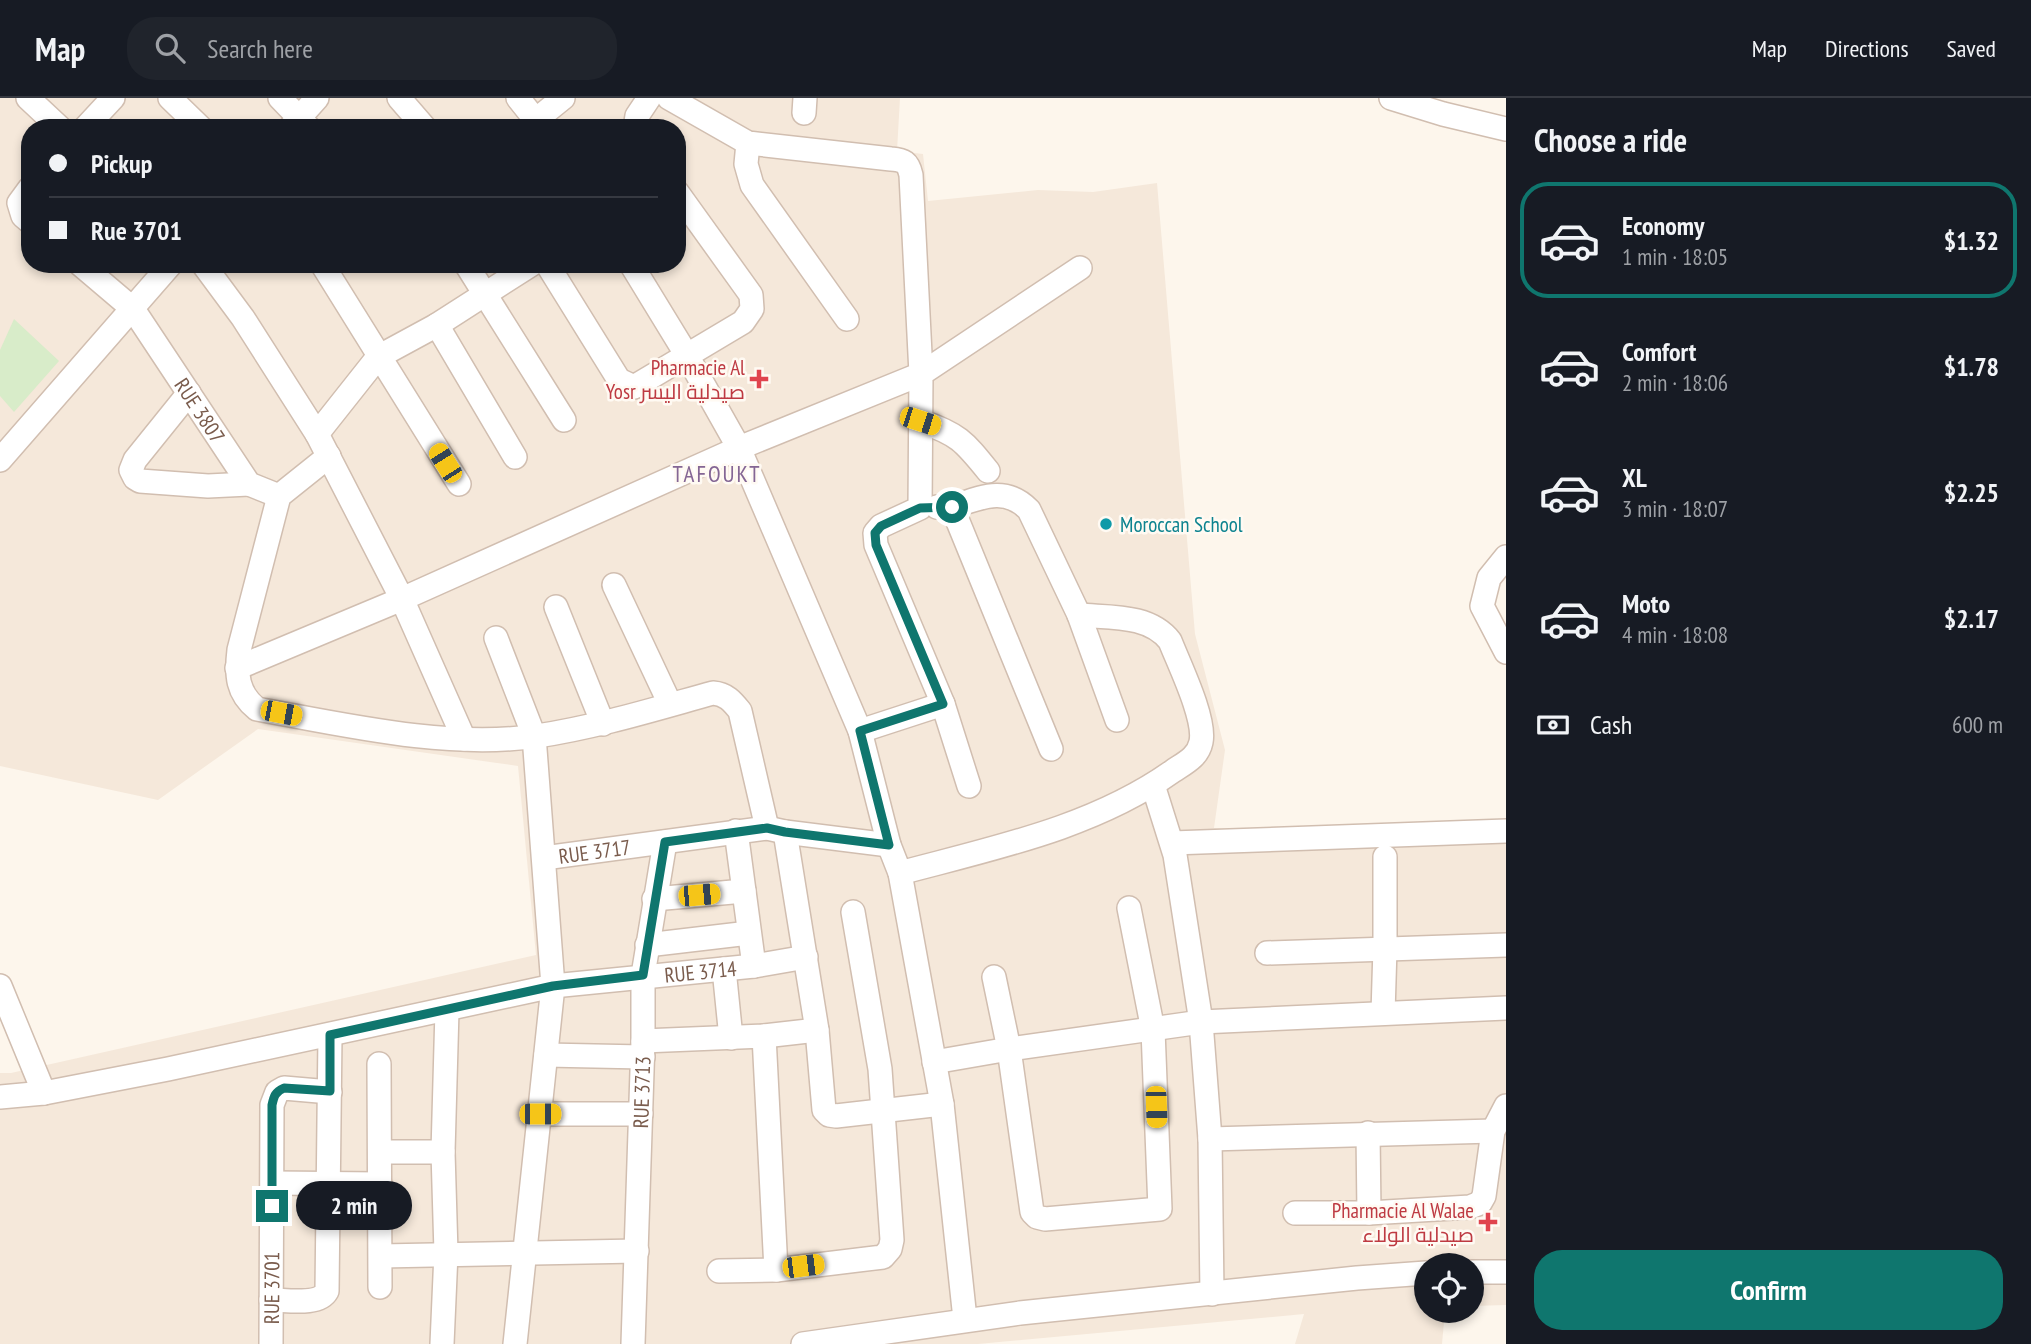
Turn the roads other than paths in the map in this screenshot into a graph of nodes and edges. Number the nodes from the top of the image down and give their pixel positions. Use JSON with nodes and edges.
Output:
{"nodes":[{"id":1,"x":28,"y":98,"type":"edge"},
{"id":2,"x":113,"y":98,"type":"edge"},
{"id":3,"x":170,"y":98,"type":"edge"},
{"id":4,"x":280,"y":98,"type":"edge"},
{"id":5,"x":317,"y":98,"type":"edge"},
{"id":6,"x":399,"y":98,"type":"edge"},
{"id":7,"x":518,"y":98,"type":"edge"},
{"id":8,"x":564,"y":98,"type":"edge"},
{"id":9,"x":649,"y":98,"type":"edge"},
{"id":10,"x":669,"y":98,"type":"edge"},
{"id":11,"x":1391,"y":98,"type":"edge"},
{"id":12,"x":51,"y":119,"type":"edge"},
{"id":13,"x":93,"y":119,"type":"edge"},
{"id":14,"x":192,"y":119,"type":"edge"},
{"id":15,"x":296,"y":119,"type":"edge"},
{"id":16,"x":303,"y":119,"type":"edge"},
{"id":17,"x":417,"y":119,"type":"edge"},
{"id":18,"x":533,"y":119,"type":"edge"},
{"id":19,"x":543,"y":119,"type":"edge"},
{"id":20,"x":636,"y":119,"type":"edge"},
{"id":21,"x":1506,"y":129,"type":"edge"},
{"id":22,"x":748,"y":143,"type":"junction"},
{"id":23,"x":686,"y":205,"type":"edge"},
{"id":24,"x":1080,"y":268,"type":"dead end"},
{"id":25,"x":91,"y":273,"type":"edge"},
{"id":26,"x":163,"y":273,"type":"edge"},
{"id":27,"x":210,"y":273,"type":"edge"},
{"id":28,"x":328,"y":273,"type":"edge"},
{"id":29,"x":469,"y":273,"type":"edge"},
{"id":30,"x":518,"y":273,"type":"edge"},
{"id":31,"x":553,"y":273,"type":"edge"},
{"id":32,"x":636,"y":273,"type":"edge"},
{"id":33,"x":486,"y":295,"type":"junction"},
{"id":34,"x":133,"y":309,"type":"junction"},
{"id":35,"x":847,"y":319,"type":"dead end"},
{"id":36,"x":437,"y":325,"type":"junction"},
{"id":37,"x":686,"y":354,"type":"junction"},
{"id":38,"x":378,"y":357,"type":"junction"},
{"id":39,"x":920,"y":373,"type":"junction"},
{"id":40,"x":189,"y":393,"type":"junction"},
{"id":41,"x":564,"y":420,"type":"dead end"},
{"id":42,"x":920,"y":421,"type":"junction"},
{"id":43,"x":317,"y":433,"type":"junction"},
{"id":44,"x":7,"y":435,"type":"edge"},
{"id":45,"x":739,"y":448,"type":"junction"},
{"id":46,"x":329,"y":456,"type":"junction"},
{"id":47,"x":515,"y":457,"type":"dead end"},
{"id":48,"x":0,"y":460,"type":"edge"},
{"id":49,"x":988,"y":471,"type":"dead end"},
{"id":50,"x":249,"y":484,"type":"junction"},
{"id":51,"x":459,"y":484,"type":"dead end"},
{"id":52,"x":279,"y":496,"type":"junction"},
{"id":53,"x":952,"y":507,"type":"junction"},
{"id":54,"x":920,"y":508,"type":"junction"},
{"id":55,"x":1506,"y":557,"type":"edge"},
{"id":56,"x":614,"y":585,"type":"dead end"},
{"id":57,"x":402,"y":599,"type":"junction"},
{"id":58,"x":556,"y":607,"type":"dead end"},
{"id":59,"x":1079,"y":615,"type":"junction"},
{"id":60,"x":496,"y":638,"type":"dead end"},
{"id":61,"x":1506,"y":652,"type":"edge"},
{"id":62,"x":237,"y":668,"type":"junction"},
{"id":63,"x":943,"y":704,"type":"junction"},
{"id":64,"x":670,"y":705,"type":"junction"},
{"id":65,"x":1117,"y":720,"type":"dead end"},
{"id":66,"x":603,"y":724,"type":"junction"},
{"id":67,"x":860,"y":731,"type":"junction"},
{"id":68,"x":534,"y":736,"type":"junction"},
{"id":69,"x":464,"y":739,"type":"junction"},
{"id":70,"x":1051,"y":749,"type":"dead end"},
{"id":71,"x":1153,"y":785,"type":"junction"},
{"id":72,"x":969,"y":786,"type":"dead end"},
{"id":73,"x":776,"y":830,"type":"junction"},
{"id":74,"x":736,"y":831,"type":"junction"},
{"id":75,"x":1506,"y":831,"type":"edge"},
{"id":76,"x":665,"y":842,"type":"junction"},
{"id":77,"x":1172,"y":843,"type":"junction"},
{"id":78,"x":889,"y":845,"type":"junction"},
{"id":79,"x":1385,"y":857,"type":"dead end"},
{"id":80,"x":544,"y":858,"type":"junction"},
{"id":81,"x":900,"y":873,"type":"junction"},
{"id":82,"x":744,"y":891,"type":"junction"},
{"id":83,"x":654,"y":899,"type":"junction"},
{"id":84,"x":1129,"y":908,"type":"dead end"},
{"id":85,"x":853,"y":912,"type":"dead end"},
{"id":86,"x":749,"y":933,"type":"junction"},
{"id":87,"x":647,"y":945,"type":"junction"},
{"id":88,"x":1506,"y":945,"type":"edge"},
{"id":89,"x":1385,"y":948,"type":"junction"},
{"id":90,"x":1267,"y":953,"type":"dead end"},
{"id":91,"x":806,"y":957,"type":"junction"},
{"id":92,"x":754,"y":966,"type":"junction"},
{"id":93,"x":724,"y":969,"type":"junction"},
{"id":94,"x":643,"y":975,"type":"junction"},
{"id":95,"x":994,"y":977,"type":"dead end"},
{"id":96,"x":0,"y":986,"type":"edge"},
{"id":97,"x":553,"y":986,"type":"junction"},
{"id":98,"x":1506,"y":1008,"type":"edge"},
{"id":99,"x":447,"y":1010,"type":"junction"},
{"id":100,"x":1383,"y":1013,"type":"junction"},
{"id":101,"x":1201,"y":1022,"type":"junction"},
{"id":102,"x":817,"y":1030,"type":"junction"},
{"id":103,"x":1153,"y":1030,"type":"junction"},
{"id":104,"x":330,"y":1035,"type":"junction"},
{"id":105,"x":764,"y":1036,"type":"junction"},
{"id":106,"x":731,"y":1038,"type":"junction"},
{"id":107,"x":643,"y":1049,"type":"junction"},
{"id":108,"x":1009,"y":1049,"type":"junction"},
{"id":109,"x":546,"y":1055,"type":"junction"},
{"id":110,"x":934,"y":1062,"type":"junction"},
{"id":111,"x":379,"y":1064,"type":"dead end"},
{"id":112,"x":330,"y":1091,"type":"junction"},
{"id":113,"x":44,"y":1093,"type":"junction"},
{"id":114,"x":0,"y":1097,"type":"edge"},
{"id":115,"x":942,"y":1104,"type":"junction"},
{"id":116,"x":1506,"y":1106,"type":"edge"},
{"id":117,"x":885,"y":1111,"type":"junction"},
{"id":118,"x":540,"y":1114,"type":"junction"},
{"id":119,"x":641,"y":1114,"type":"junction"},
{"id":120,"x":1493,"y":1131,"type":"junction"},
{"id":121,"x":1368,"y":1133,"type":"junction"},
{"id":122,"x":1210,"y":1139,"type":"junction"},
{"id":123,"x":381,"y":1152,"type":"junction"},
{"id":124,"x":443,"y":1152,"type":"junction"},
{"id":125,"x":273,"y":1183,"type":"junction"},
{"id":126,"x":330,"y":1183,"type":"junction"},
{"id":127,"x":380,"y":1184,"type":"junction"},
{"id":128,"x":1296,"y":1213,"type":"dead end"},
{"id":129,"x":1369,"y":1213,"type":"junction"},
{"id":130,"x":637,"y":1251,"type":"junction"},
{"id":131,"x":446,"y":1253,"type":"junction"},
{"id":132,"x":524,"y":1254,"type":"junction"},
{"id":133,"x":381,"y":1256,"type":"junction"},
{"id":134,"x":776,"y":1270,"type":"junction"},
{"id":135,"x":719,"y":1271,"type":"dead end"},
{"id":136,"x":1484,"y":1272,"type":"edge"},
{"id":137,"x":1506,"y":1272,"type":"edge"},
{"id":138,"x":1414,"y":1274,"type":"edge"},
{"id":139,"x":380,"y":1287,"type":"dead end"},
{"id":140,"x":1212,"y":1294,"type":"junction"},
{"id":141,"x":271,"y":1300,"type":"junction"},
{"id":142,"x":965,"y":1319,"type":"junction"},
{"id":143,"x":271,"y":1344,"type":"edge"},
{"id":144,"x":442,"y":1344,"type":"edge"},
{"id":145,"x":515,"y":1344,"type":"edge"},
{"id":146,"x":633,"y":1344,"type":"edge"},
{"id":147,"x":803,"y":1344,"type":"edge"}],
"edges":[{"from":1,"to":12,"type":"street"},
{"from":2,"to":13,"type":"street"},
{"from":3,"to":14,"type":"street"},
{"from":4,"to":15,"type":"street"},
{"from":5,"to":16,"type":"street"},
{"from":6,"to":17,"type":"street"},
{"from":7,"to":18,"type":"street"},
{"from":8,"to":19,"type":"street"},
{"from":9,"to":20,"type":"street"},
{"from":10,"to":22,"type":"street"},
{"from":11,"to":21,"type":"street"},
{"from":22,"to":35,"type":"street"},
{"from":22,"to":39,"type":"street"},
{"from":23,"to":37,"type":"street"},
{"from":24,"to":39,"type":"street"},
{"from":25,"to":34,"type":"street","name":"RUE 3807"},
{"from":26,"to":34,"type":"street"},
{"from":27,"to":43,"type":"street"},
{"from":28,"to":38,"type":"street"},
{"from":29,"to":33,"type":"street"},
{"from":30,"to":33,"type":"street"},
{"from":31,"to":37,"type":"street"},
{"from":32,"to":37,"type":"street"},
{"from":33,"to":36,"type":"street"},
{"from":33,"to":41,"type":"street"},
{"from":34,"to":40,"type":"street","name":"RUE 3807"},
{"from":34,"to":44,"type":"street"},
{"from":36,"to":38,"type":"street"},
{"from":36,"to":47,"type":"street"},
{"from":37,"to":45,"type":"street"},
{"from":38,"to":43,"type":"street"},
{"from":38,"to":51,"type":"street"},
{"from":39,"to":42,"type":"street"},
{"from":39,"to":45,"type":"street"},
{"from":40,"to":50,"type":"street","name":"RUE 3807"},
{"from":40,"to":50,"type":"street"},
{"from":42,"to":49,"type":"street"},
{"from":42,"to":54,"type":"street"},
{"from":43,"to":46,"type":"street"},
{"from":44,"to":48,"type":"street"},
{"from":45,"to":57,"type":"street"},
{"from":45,"to":67,"type":"street"},
{"from":46,"to":52,"type":"street"},
{"from":46,"to":57,"type":"street"},
{"from":50,"to":52,"type":"street"},
{"from":52,"to":62,"type":"street"},
{"from":53,"to":54,"type":"street"},
{"from":53,"to":59,"type":"street"},
{"from":53,"to":70,"type":"street"},
{"from":54,"to":63,"type":"street"},
{"from":55,"to":61,"type":"street"},
{"from":56,"to":64,"type":"street"},
{"from":57,"to":62,"type":"street"},
{"from":57,"to":69,"type":"street"},
{"from":58,"to":66,"type":"street"},
{"from":59,"to":65,"type":"street"},
{"from":59,"to":71,"type":"street"},
{"from":60,"to":68,"type":"street"},
{"from":62,"to":69,"type":"street"},
{"from":63,"to":67,"type":"street"},
{"from":63,"to":72,"type":"street"},
{"from":64,"to":66,"type":"street"},
{"from":64,"to":73,"type":"street"},
{"from":66,"to":68,"type":"street"},
{"from":67,"to":78,"type":"street"},
{"from":68,"to":69,"type":"street"},
{"from":68,"to":80,"type":"street"},
{"from":71,"to":77,"type":"street"},
{"from":71,"to":81,"type":"street"},
{"from":73,"to":74,"type":"street","name":"RUE 3717"},
{"from":73,"to":78,"type":"street","name":"RUE 3717"},
{"from":73,"to":91,"type":"street"},
{"from":74,"to":76,"type":"street","name":"RUE 3717"},
{"from":74,"to":82,"type":"street"},
{"from":75,"to":77,"type":"street"},
{"from":76,"to":80,"type":"street","name":"RUE 3717"},
{"from":76,"to":83,"type":"street","name":"RUE 3713"},
{"from":77,"to":101,"type":"street"},
{"from":78,"to":81,"type":"street"},
{"from":79,"to":89,"type":"street"},
{"from":80,"to":97,"type":"street"},
{"from":81,"to":110,"type":"street"},
{"from":82,"to":83,"type":"street"},
{"from":82,"to":86,"type":"street"},
{"from":83,"to":87,"type":"street","name":"RUE 3713"},
{"from":84,"to":103,"type":"street"},
{"from":85,"to":117,"type":"street"},
{"from":86,"to":87,"type":"street"},
{"from":86,"to":92,"type":"street"},
{"from":87,"to":94,"type":"street","name":"RUE 3713"},
{"from":88,"to":89,"type":"street"},
{"from":89,"to":90,"type":"street"},
{"from":89,"to":100,"type":"street"},
{"from":91,"to":92,"type":"street","name":"RUE 3714"},
{"from":91,"to":102,"type":"street"},
{"from":92,"to":93,"type":"street","name":"RUE 3714"},
{"from":93,"to":94,"type":"street","name":"RUE 3714"},
{"from":93,"to":106,"type":"street"},
{"from":94,"to":97,"type":"street","name":"RUE 3714"},
{"from":94,"to":107,"type":"street","name":"RUE 3713"},
{"from":95,"to":108,"type":"street"},
{"from":96,"to":113,"type":"street"},
{"from":97,"to":99,"type":"street","name":"RUE 3714"},
{"from":97,"to":109,"type":"street"},
{"from":98,"to":100,"type":"street"},
{"from":99,"to":104,"type":"street","name":"RUE 3714"},
{"from":99,"to":124,"type":"street"},
{"from":100,"to":101,"type":"street"},
{"from":101,"to":103,"type":"street"},
{"from":101,"to":122,"type":"street"},
{"from":102,"to":105,"type":"street"},
{"from":102,"to":117,"type":"street"},
{"from":103,"to":108,"type":"street"},
{"from":103,"to":108,"type":"street"},
{"from":104,"to":112,"type":"street"},
{"from":104,"to":113,"type":"street","name":"RUE 3714"},
{"from":105,"to":106,"type":"street"},
{"from":105,"to":134,"type":"street"},
{"from":106,"to":107,"type":"street"},
{"from":107,"to":109,"type":"street"},
{"from":107,"to":119,"type":"street","name":"RUE 3713"},
{"from":108,"to":110,"type":"street"},
{"from":109,"to":118,"type":"street"},
{"from":110,"to":115,"type":"street"},
{"from":111,"to":123,"type":"street"},
{"from":112,"to":125,"type":"street","name":"RUE 3701"},
{"from":112,"to":126,"type":"street"},
{"from":113,"to":114,"type":"street","name":"RUE 3714"},
{"from":115,"to":117,"type":"street"},
{"from":115,"to":142,"type":"street"},
{"from":116,"to":120,"type":"street"},
{"from":117,"to":134,"type":"street"},
{"from":118,"to":119,"type":"street"},
{"from":118,"to":132,"type":"street"},
{"from":119,"to":130,"type":"street","name":"RUE 3713"},
{"from":120,"to":121,"type":"street"},
{"from":120,"to":129,"type":"street"},
{"from":121,"to":122,"type":"street"},
{"from":121,"to":129,"type":"street"},
{"from":122,"to":140,"type":"street"},
{"from":123,"to":124,"type":"street"},
{"from":123,"to":127,"type":"street"},
{"from":124,"to":131,"type":"street"},
{"from":125,"to":126,"type":"street"},
{"from":125,"to":141,"type":"street","name":"RUE 3701"},
{"from":126,"to":127,"type":"street"},
{"from":126,"to":141,"type":"street"},
{"from":127,"to":133,"type":"street"},
{"from":128,"to":129,"type":"street"},
{"from":130,"to":132,"type":"street"},
{"from":130,"to":146,"type":"street","name":"RUE 3713"},
{"from":131,"to":132,"type":"street"},
{"from":131,"to":133,"type":"street"},
{"from":131,"to":144,"type":"street"},
{"from":132,"to":145,"type":"street"},
{"from":133,"to":139,"type":"street"},
{"from":134,"to":135,"type":"street"},
{"from":136,"to":137,"type":"street"},
{"from":138,"to":140,"type":"street"},
{"from":140,"to":142,"type":"street"},
{"from":141,"to":143,"type":"street","name":"RUE 3701"},
{"from":142,"to":147,"type":"street"}]}
